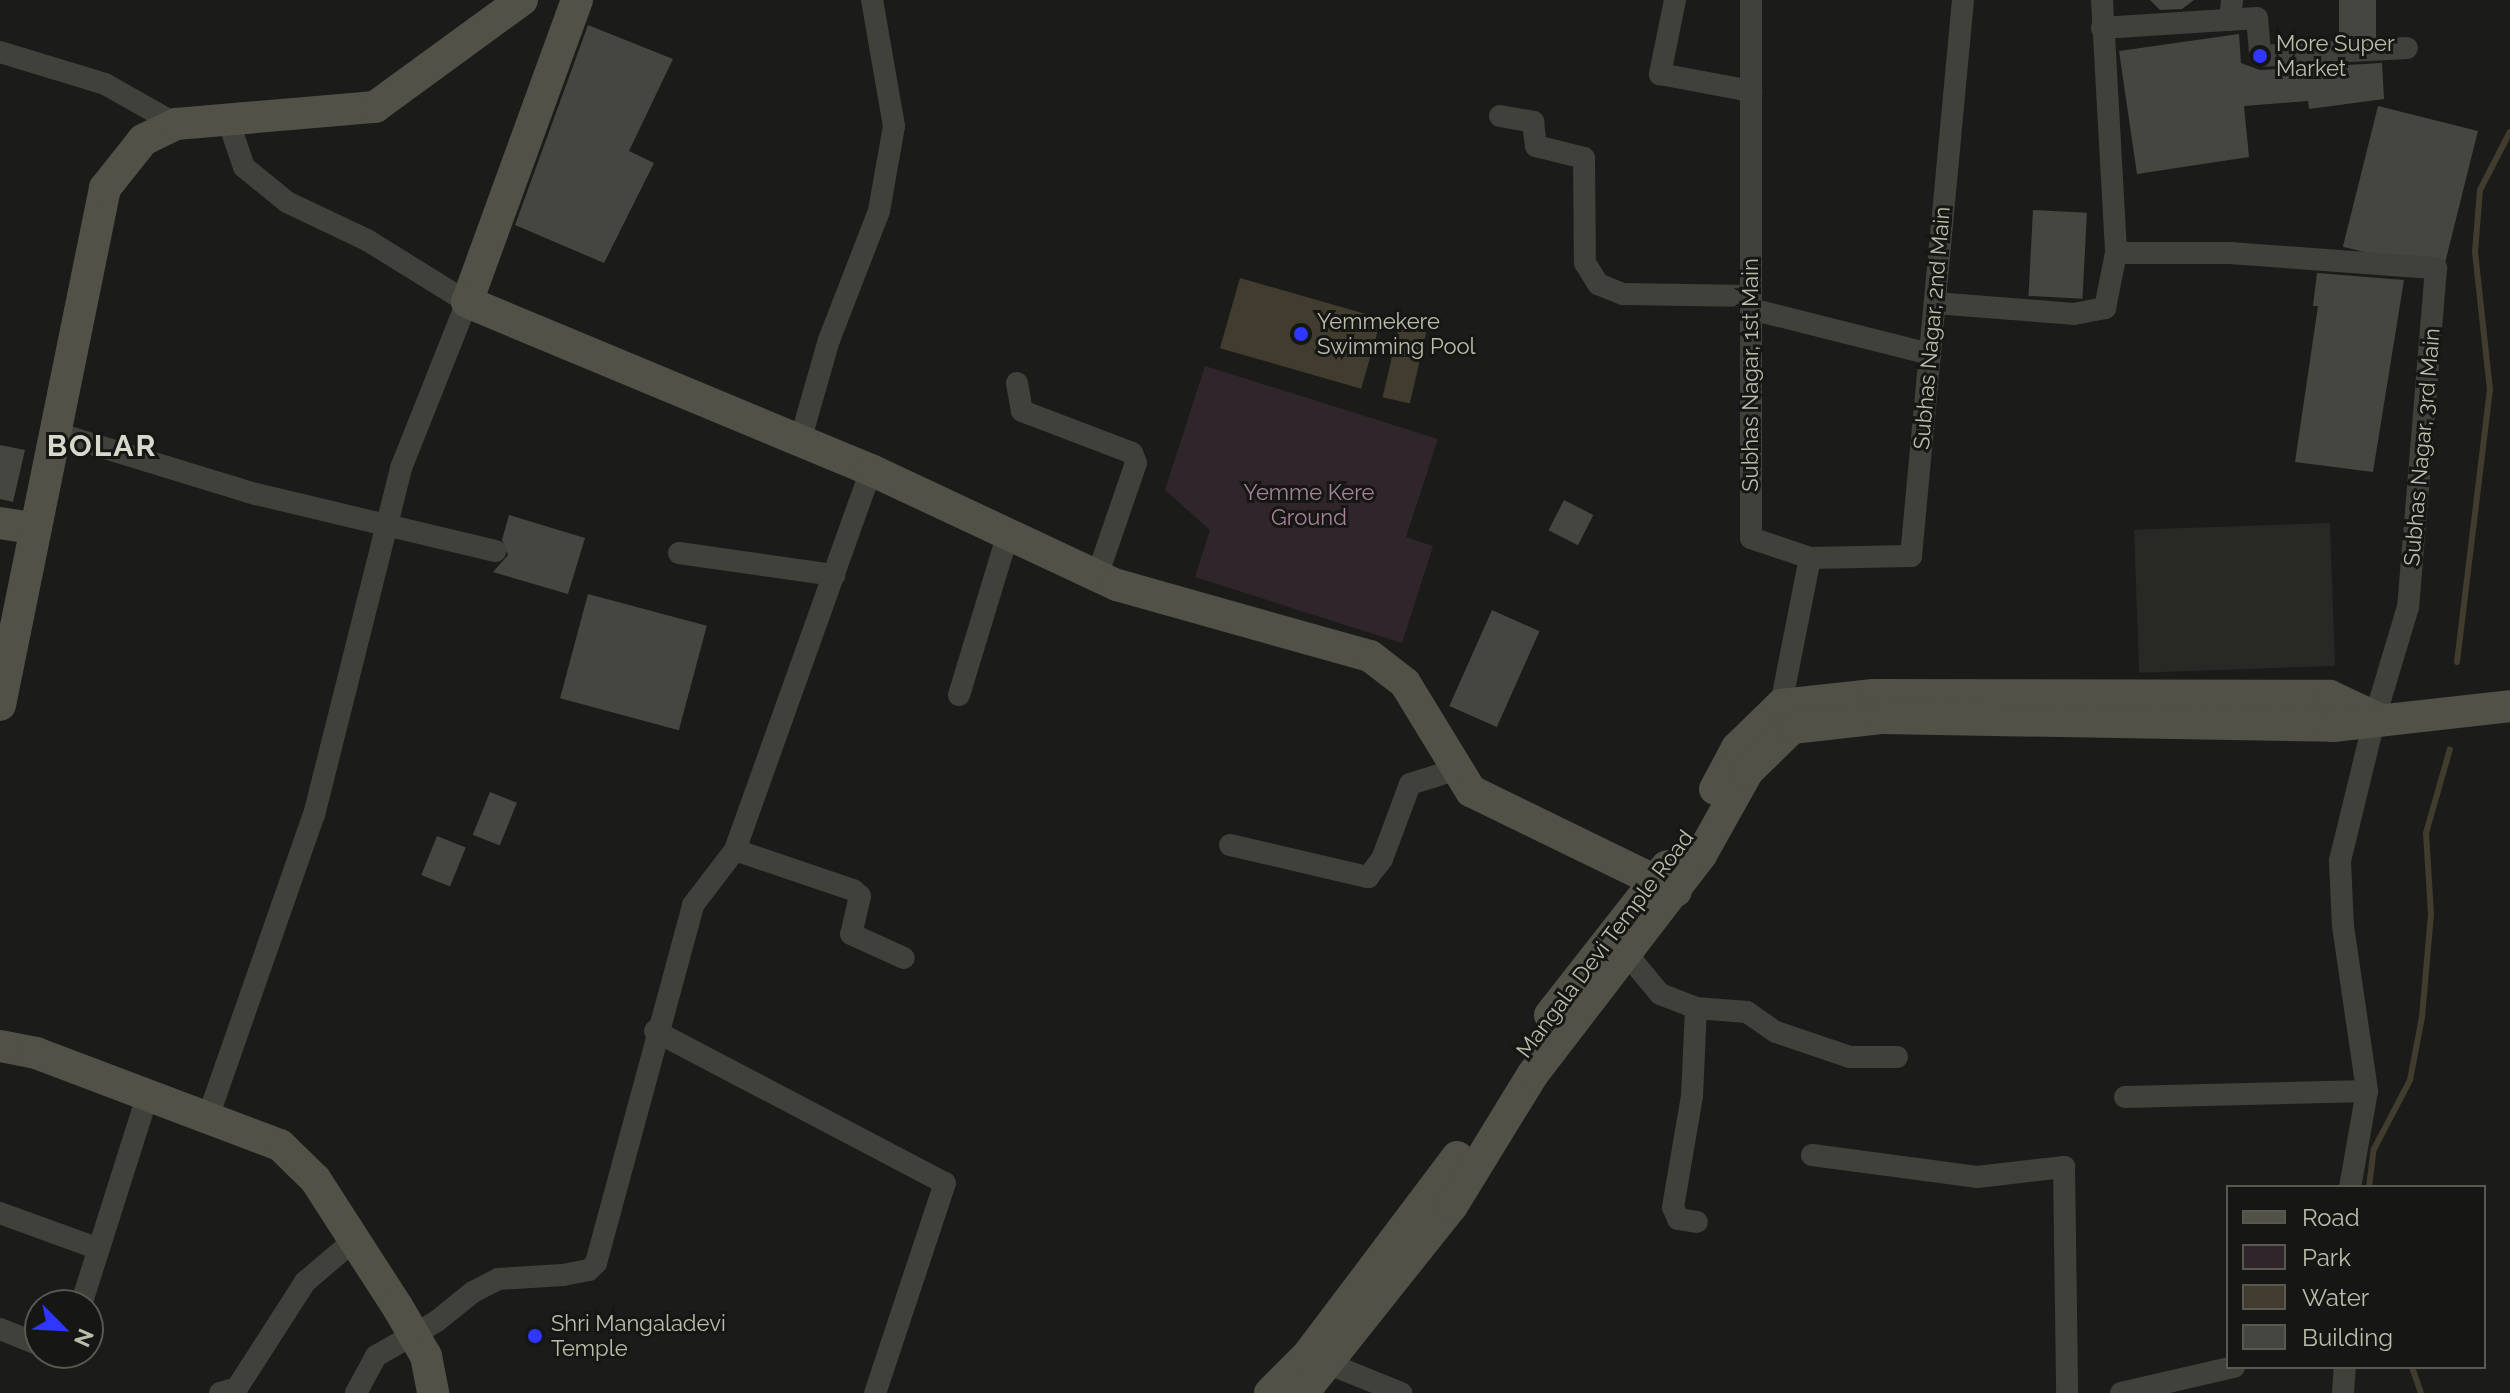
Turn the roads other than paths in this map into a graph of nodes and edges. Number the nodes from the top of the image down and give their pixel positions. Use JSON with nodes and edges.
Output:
{"nodes":[{"id":1,"x":522,"y":0,"type":"edge"},
{"id":2,"x":577,"y":0,"type":"edge"},
{"id":3,"x":872,"y":0,"type":"edge"},
{"id":4,"x":1675,"y":0,"type":"edge"},
{"id":5,"x":1751,"y":0,"type":"edge"},
{"id":6,"x":1963,"y":0,"type":"edge"},
{"id":7,"x":2102,"y":0,"type":"edge"},
{"id":8,"x":2231,"y":10,"type":"edge"},
{"id":9,"x":2102,"y":28,"type":"junction"},
{"id":10,"x":2407,"y":48,"type":"dead end"},
{"id":11,"x":0,"y":52,"type":"edge"},
{"id":12,"x":1751,"y":91,"type":"junction"},
{"id":13,"x":1500,"y":116,"type":"dead end"},
{"id":14,"x":228,"y":120,"type":"junction"},
{"id":15,"x":176,"y":124,"type":"junction"},
{"id":16,"x":2116,"y":253,"type":"junction"},
{"id":17,"x":467,"y":302,"type":"junction"},
{"id":18,"x":1751,"y":303,"type":"junction"},
{"id":19,"x":1935,"y":303,"type":"junction"},
{"id":20,"x":1930,"y":354,"type":"junction"},
{"id":21,"x":1017,"y":383,"type":"dead end"},
{"id":22,"x":56,"y":433,"type":"junction"},
{"id":23,"x":800,"y":441,"type":"junction"},
{"id":24,"x":871,"y":470,"type":"junction"},
{"id":25,"x":0,"y":523,"type":"edge"},
{"id":26,"x":387,"y":525,"type":"junction"},
{"id":27,"x":36,"y":529,"type":"junction"},
{"id":28,"x":1008,"y":534,"type":"junction"},
{"id":29,"x":495,"y":551,"type":"dead end"},
{"id":30,"x":679,"y":553,"type":"dead end"},
{"id":31,"x":1810,"y":558,"type":"junction"},
{"id":32,"x":834,"y":575,"type":"junction"},
{"id":33,"x":1097,"y":576,"type":"junction"},
{"id":34,"x":959,"y":695,"type":"dead end"},
{"id":35,"x":0,"y":705,"type":"edge"},
{"id":36,"x":2510,"y":706,"type":"edge"},
{"id":37,"x":1786,"y":716,"type":"junction"},
{"id":38,"x":2375,"y":717,"type":"junction"},
{"id":39,"x":1458,"y":769,"type":"junction"},
{"id":40,"x":1230,"y":845,"type":"dead end"},
{"id":41,"x":735,"y":850,"type":"junction"},
{"id":42,"x":1666,"y":887,"type":"junction"},
{"id":43,"x":1627,"y":954,"type":"junction"},
{"id":44,"x":904,"y":958,"type":"dead end"},
{"id":45,"x":1696,"y":1008,"type":"junction"},
{"id":46,"x":655,"y":1031,"type":"junction"},
{"id":47,"x":0,"y":1046,"type":"edge"},
{"id":48,"x":1897,"y":1057,"type":"dead end"},
{"id":49,"x":2367,"y":1091,"type":"junction"},
{"id":50,"x":148,"y":1094,"type":"junction"},
{"id":51,"x":2125,"y":1097,"type":"dead end"},
{"id":52,"x":208,"y":1117,"type":"junction"},
{"id":53,"x":1812,"y":1155,"type":"dead end"},
{"id":54,"x":2350,"y":1185,"type":"edge"},
{"id":55,"x":0,"y":1213,"type":"edge"},
{"id":56,"x":1697,"y":1222,"type":"dead end"},
{"id":57,"x":352,"y":1242,"type":"junction"},
{"id":58,"x":99,"y":1249,"type":"junction"},
{"id":59,"x":86,"y":1289,"type":"edge"},
{"id":60,"x":0,"y":1329,"type":"edge"},
{"id":61,"x":413,"y":1333,"type":"junction"},
{"id":62,"x":24,"y":1339,"type":"edge"},
{"id":63,"x":1318,"y":1359,"type":"junction"},
{"id":64,"x":2226,"y":1369,"type":"edge"},
{"id":65,"x":2345,"y":1369,"type":"edge"},
{"id":66,"x":220,"y":1393,"type":"edge"},
{"id":67,"x":356,"y":1393,"type":"edge"},
{"id":68,"x":433,"y":1393,"type":"edge"},
{"id":69,"x":875,"y":1393,"type":"edge"},
{"id":70,"x":1270,"y":1393,"type":"edge"},
{"id":71,"x":1303,"y":1393,"type":"edge"},
{"id":72,"x":1401,"y":1393,"type":"edge"},
{"id":73,"x":2067,"y":1393,"type":"edge"},
{"id":74,"x":2121,"y":1393,"type":"edge"},
{"id":75,"x":2343,"y":1393,"type":"edge"}],
"edges":[{"from":1,"to":14,"type":"street"},
{"from":2,"to":17,"type":"street"},
{"from":3,"to":23,"type":"street"},
{"from":4,"to":12,"type":"street"},
{"from":5,"to":12,"type":"street","name":"Subhas Nagar, 1st Main"},
{"from":6,"to":19,"type":"street","name":"Subhas Nagar, 2nd Main"},
{"from":7,"to":9,"type":"street"},
{"from":8,"to":9,"type":"street"},
{"from":8,"to":10,"type":"street"},
{"from":9,"to":16,"type":"street"},
{"from":11,"to":15,"type":"street"},
{"from":12,"to":18,"type":"street","name":"Subhas Nagar, 1st Main"},
{"from":13,"to":18,"type":"street"},
{"from":14,"to":15,"type":"street"},
{"from":14,"to":17,"type":"street"},
{"from":15,"to":22,"type":"street"},
{"from":16,"to":19,"type":"street"},
{"from":16,"to":38,"type":"street","name":"Subhas Nagar, 3rd Main"},
{"from":17,"to":23,"type":"street"},
{"from":17,"to":26,"type":"street"},
{"from":18,"to":20,"type":"street"},
{"from":18,"to":31,"type":"street","name":"Subhas Nagar, 1st Main"},
{"from":19,"to":20,"type":"street","name":"Subhas Nagar, 2nd Main"},
{"from":20,"to":31,"type":"street","name":"Subhas Nagar, 2nd Main"},
{"from":21,"to":33,"type":"street"},
{"from":22,"to":26,"type":"street"},
{"from":22,"to":27,"type":"street"},
{"from":23,"to":24,"type":"street"},
{"from":24,"to":28,"type":"street"},
{"from":24,"to":32,"type":"street"},
{"from":25,"to":27,"type":"street"},
{"from":26,"to":29,"type":"street"},
{"from":26,"to":52,"type":"street"},
{"from":27,"to":35,"type":"street"},
{"from":28,"to":33,"type":"street"},
{"from":28,"to":34,"type":"street"},
{"from":30,"to":32,"type":"street"},
{"from":31,"to":37,"type":"street"},
{"from":32,"to":41,"type":"street"},
{"from":33,"to":39,"type":"street"},
{"from":36,"to":38,"type":"street"},
{"from":37,"to":38,"type":"street"},
{"from":37,"to":42,"type":"street","name":"Mangala Devi Temple Road"},
{"from":38,"to":49,"type":"street","name":"Subhas Nagar, 3rd Main"},
{"from":39,"to":40,"type":"street"},
{"from":39,"to":42,"type":"street"},
{"from":41,"to":44,"type":"street"},
{"from":41,"to":46,"type":"street"},
{"from":42,"to":43,"type":"street","name":"Mangala Devi Temple Road"},
{"from":42,"to":63,"type":"street","name":"Mangala Devi Temple Road"},
{"from":43,"to":45,"type":"street"},
{"from":43,"to":63,"type":"street","name":"Mangala Devi Temple Road"},
{"from":45,"to":48,"type":"street"},
{"from":45,"to":56,"type":"street"},
{"from":46,"to":61,"type":"street"},
{"from":46,"to":69,"type":"street"},
{"from":47,"to":50,"type":"street"},
{"from":49,"to":51,"type":"street"},
{"from":49,"to":54,"type":"street","name":"Subhas Nagar, 3rd Main"},
{"from":50,"to":52,"type":"street"},
{"from":50,"to":58,"type":"street"},
{"from":52,"to":57,"type":"street"},
{"from":53,"to":73,"type":"street"},
{"from":55,"to":58,"type":"street"},
{"from":57,"to":61,"type":"street"},
{"from":57,"to":66,"type":"street"},
{"from":58,"to":59,"type":"street"},
{"from":60,"to":62,"type":"street"},
{"from":61,"to":67,"type":"street"},
{"from":61,"to":68,"type":"street"},
{"from":63,"to":70,"type":"street","name":"Mangala Devi Temple Road"},
{"from":63,"to":71,"type":"street","name":"Mangala Devi Temple Road"},
{"from":63,"to":72,"type":"street"},
{"from":64,"to":74,"type":"street"},
{"from":65,"to":75,"type":"street"}]}
